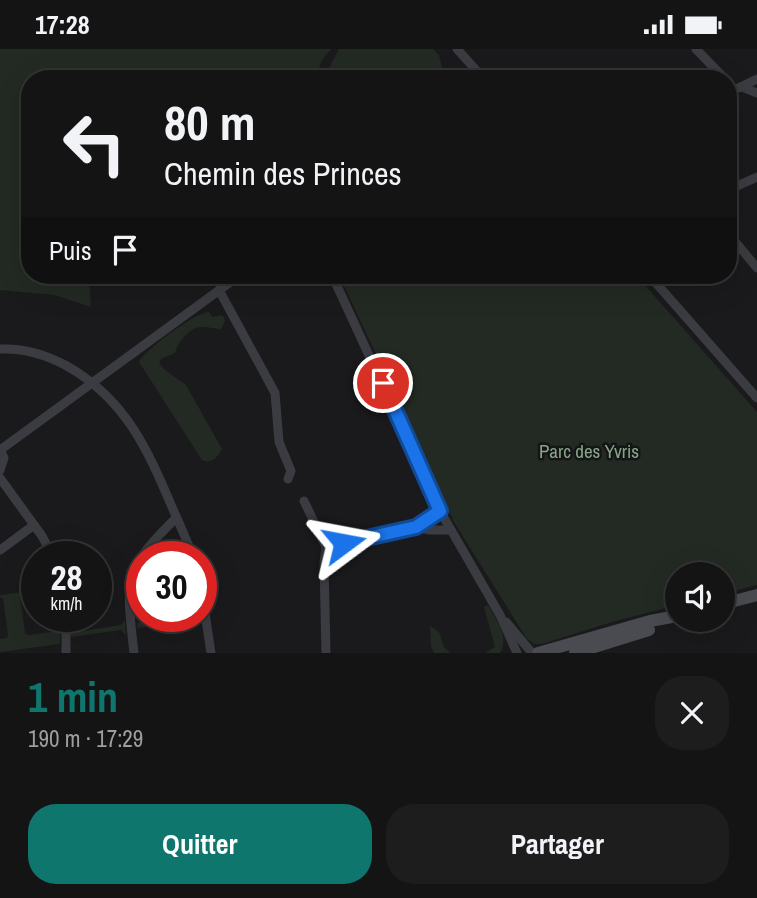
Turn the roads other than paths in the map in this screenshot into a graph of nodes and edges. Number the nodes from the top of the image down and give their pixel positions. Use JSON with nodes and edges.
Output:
{"nodes":[{"id":1,"x":449,"y":49,"type":"edge"},
{"id":2,"x":457,"y":49,"type":"edge"},
{"id":3,"x":696,"y":49,"type":"edge"},
{"id":4,"x":468,"y":70,"type":"edge"},
{"id":5,"x":476,"y":70,"type":"edge"},
{"id":6,"x":717,"y":70,"type":"edge"},
{"id":7,"x":757,"y":79,"type":"edge"},
{"id":8,"x":737,"y":89,"type":"edge"},
{"id":9,"x":737,"y":90,"type":"edge"},
{"id":10,"x":757,"y":93,"type":"edge"},
{"id":11,"x":757,"y":177,"type":"edge"},
{"id":12,"x":737,"y":186,"type":"edge"},
{"id":13,"x":737,"y":244,"type":"edge"},
{"id":14,"x":757,"y":268,"type":"edge"},
{"id":15,"x":227,"y":284,"type":"edge"},
{"id":16,"x":336,"y":284,"type":"edge"},
{"id":17,"x":657,"y":284,"type":"edge"},
{"id":18,"x":219,"y":290,"type":"junction"},
{"id":19,"x":0,"y":349,"type":"edge"},
{"id":20,"x":93,"y":382,"type":"junction"},
{"id":21,"x":757,"y":398,"type":"edge"},
{"id":22,"x":0,"y":450,"type":"edge"},
{"id":23,"x":0,"y":470,"type":"edge"},
{"id":24,"x":0,"y":478,"type":"edge"},
{"id":25,"x":288,"y":479,"type":"dead end"},
{"id":26,"x":304,"y":501,"type":"dead end"},
{"id":27,"x":440,"y":511,"type":"junction"},
{"id":28,"x":176,"y":518,"type":"junction"},
{"id":29,"x":34,"y":525,"type":"junction"},
{"id":30,"x":416,"y":527,"type":"junction"},
{"id":31,"x":451,"y":530,"type":"junction"},
{"id":32,"x":44,"y":541,"type":"edge"},
{"id":33,"x":186,"y":541,"type":"edge"},
{"id":34,"x":326,"y":547,"type":"junction"},
{"id":35,"x":0,"y":550,"type":"edge"},
{"id":36,"x":757,"y":595,"type":"edge"},
{"id":37,"x":735,"y":601,"type":"edge"},
{"id":38,"x":500,"y":615,"type":"junction"},
{"id":39,"x":665,"y":618,"type":"edge"},
{"id":40,"x":665,"y":622,"type":"edge"},
{"id":41,"x":66,"y":632,"type":"edge"},
{"id":42,"x":208,"y":632,"type":"edge"},
{"id":43,"x":581,"y":652,"type":"edge"},
{"id":44,"x":66,"y":653,"type":"edge"},
{"id":45,"x":134,"y":653,"type":"edge"},
{"id":46,"x":211,"y":653,"type":"edge"},
{"id":47,"x":326,"y":653,"type":"edge"},
{"id":48,"x":517,"y":653,"type":"edge"},
{"id":49,"x":532,"y":653,"type":"edge"},
{"id":50,"x":538,"y":653,"type":"edge"}],
"edges":[{"from":1,"to":4,"type":"street"},
{"from":2,"to":5,"type":"street"},
{"from":3,"to":6,"type":"street"},
{"from":7,"to":8,"type":"street"},
{"from":9,"to":10,"type":"street"},
{"from":11,"to":12,"type":"street"},
{"from":13,"to":14,"type":"street"},
{"from":15,"to":18,"type":"street"},
{"from":16,"to":27,"type":"street"},
{"from":17,"to":21,"type":"street"},
{"from":18,"to":20,"type":"street"},
{"from":18,"to":25,"type":"street"},
{"from":19,"to":20,"type":"street"},
{"from":20,"to":22,"type":"street"},
{"from":20,"to":28,"type":"street"},
{"from":22,"to":23,"type":"street"},
{"from":24,"to":29,"type":"street"},
{"from":26,"to":34,"type":"street"},
{"from":27,"to":30,"type":"street"},
{"from":27,"to":31,"type":"street"},
{"from":28,"to":33,"type":"street"},
{"from":28,"to":45,"type":"street"},
{"from":29,"to":32,"type":"street"},
{"from":29,"to":35,"type":"street"},
{"from":30,"to":31,"type":"street"},
{"from":30,"to":34,"type":"street"},
{"from":31,"to":38,"type":"street"},
{"from":34,"to":47,"type":"street"},
{"from":36,"to":37,"type":"main road"},
{"from":38,"to":48,"type":"street"},
{"from":38,"to":49,"type":"street"},
{"from":39,"to":50,"type":"main road"},
{"from":40,"to":43,"type":"main road"},
{"from":41,"to":44,"type":"street"},
{"from":42,"to":46,"type":"street"}]}
